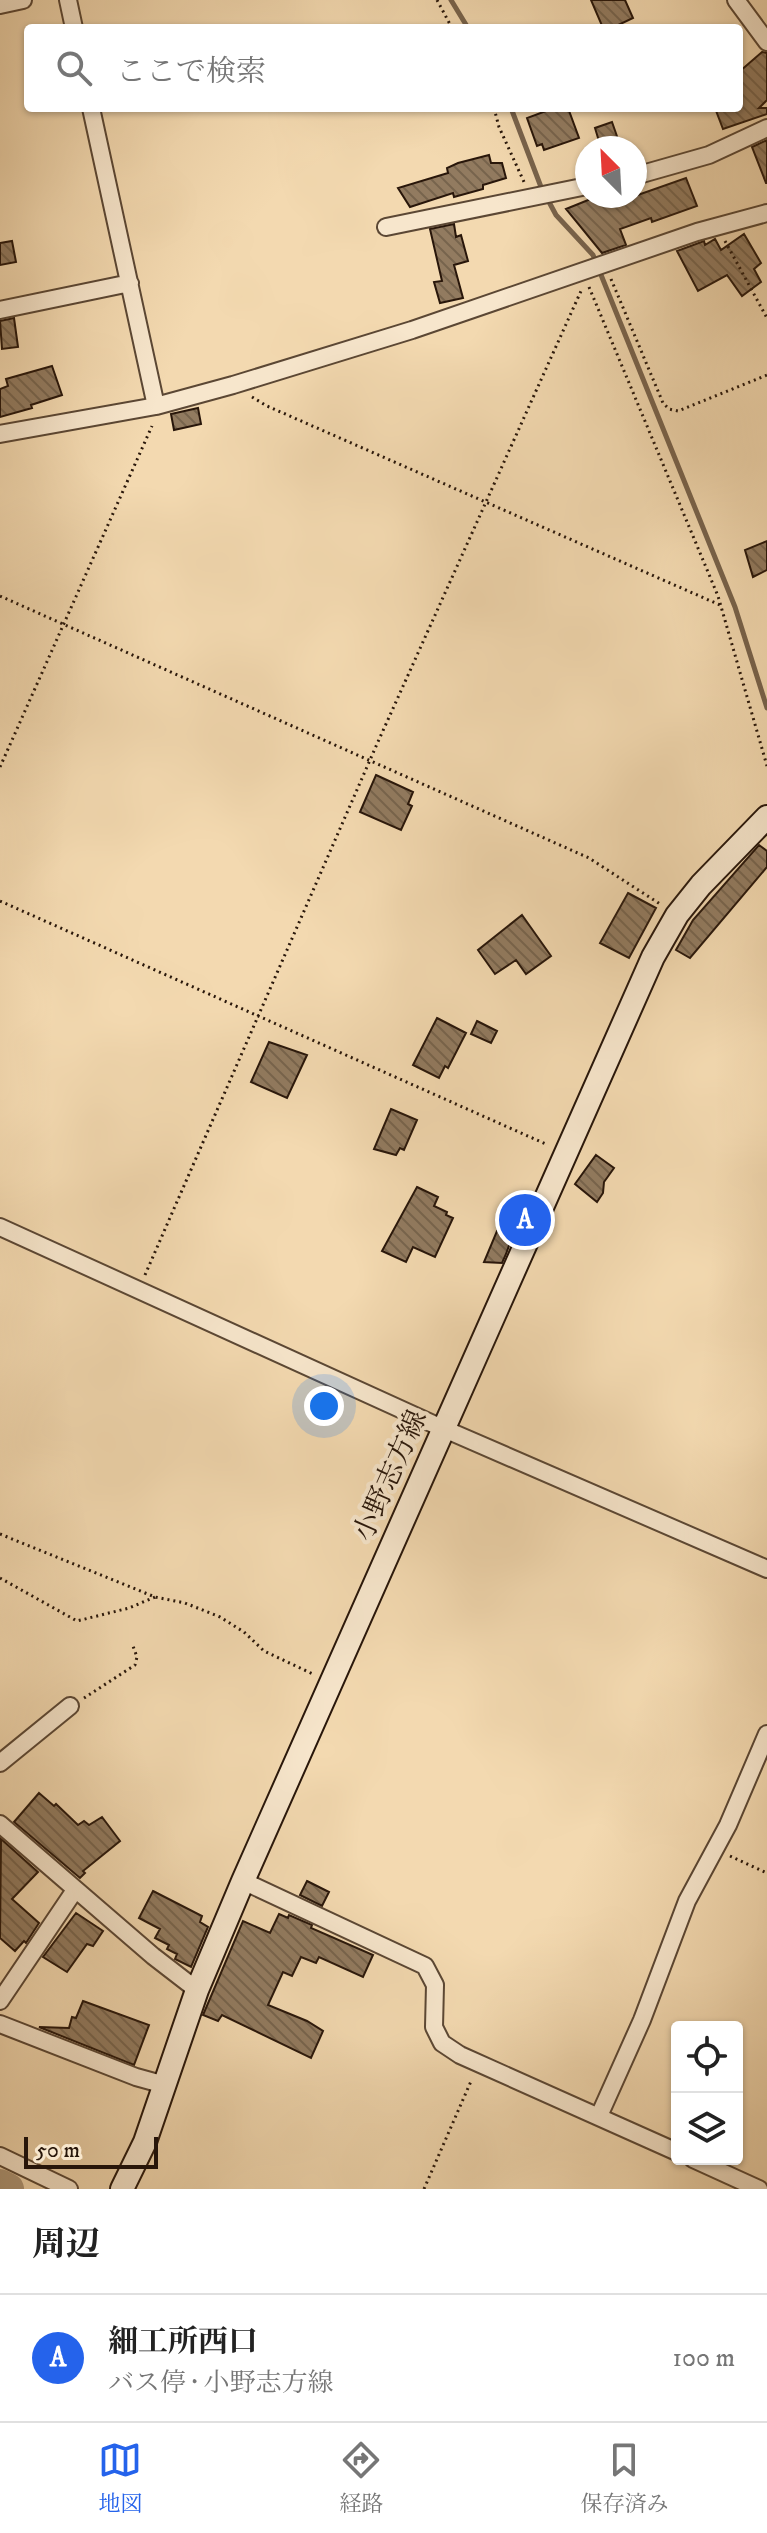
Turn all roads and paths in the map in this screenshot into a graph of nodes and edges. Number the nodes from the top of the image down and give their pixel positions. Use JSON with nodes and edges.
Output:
{"nodes":[{"id":1,"x":23,"y":0,"type":"edge"},
{"id":2,"x":68,"y":0,"type":"edge"},
{"id":3,"x":437,"y":0,"type":"edge"},
{"id":4,"x":736,"y":0,"type":"edge"},
{"id":5,"x":0,"y":5,"type":"edge"},
{"id":6,"x":73,"y":24,"type":"edge"},
{"id":7,"x":450,"y":24,"type":"edge"},
{"id":8,"x":767,"y":42,"type":"edge"},
{"id":9,"x":92,"y":112,"type":"edge"},
{"id":10,"x":495,"y":112,"type":"edge"},
{"id":11,"x":767,"y":128,"type":"edge"},
{"id":12,"x":647,"y":173,"type":"edge"},
{"id":13,"x":575,"y":188,"type":"edge"},
{"id":14,"x":532,"y":198,"type":"junction"},
{"id":15,"x":767,"y":213,"type":"edge"},
{"id":16,"x":718,"y":225,"type":"junction"},
{"id":17,"x":386,"y":227,"type":"dead end"},
{"id":18,"x":605,"y":264,"type":"junction"},
{"id":19,"x":130,"y":283,"type":"junction"},
{"id":20,"x":0,"y":310,"type":"edge"},
{"id":21,"x":767,"y":318,"type":"edge"},
{"id":22,"x":767,"y":375,"type":"edge"},
{"id":23,"x":233,"y":385,"type":"junction"},
{"id":24,"x":156,"y":406,"type":"junction"},
{"id":25,"x":0,"y":434,"type":"edge"},
{"id":26,"x":487,"y":503,"type":"junction"},
{"id":27,"x":0,"y":596,"type":"edge"},
{"id":28,"x":720,"y":605,"type":"junction"},
{"id":29,"x":64,"y":624,"type":"junction"},
{"id":30,"x":370,"y":762,"type":"junction"},
{"id":31,"x":767,"y":766,"type":"edge"},
{"id":32,"x":0,"y":767,"type":"edge"},
{"id":33,"x":767,"y":817,"type":"edge"},
{"id":34,"x":0,"y":901,"type":"edge"},
{"id":35,"x":677,"y":915,"type":"junction"},
{"id":36,"x":258,"y":1014,"type":"junction"},
{"id":37,"x":566,"y":1154,"type":"junction"},
{"id":38,"x":0,"y":1227,"type":"edge"},
{"id":39,"x":139,"y":1289,"type":"junction"},
{"id":40,"x":442,"y":1428,"type":"junction"},
{"id":41,"x":0,"y":1534,"type":"edge"},
{"id":42,"x":767,"y":1569,"type":"edge"},
{"id":43,"x":0,"y":1578,"type":"edge"},
{"id":44,"x":155,"y":1597,"type":"junction"},
{"id":45,"x":133,"y":1646,"type":"dead end"},
{"id":46,"x":331,"y":1682,"type":"junction"},
{"id":47,"x":70,"y":1706,"type":"joint"},
{"id":48,"x":767,"y":1734,"type":"edge"},
{"id":49,"x":0,"y":1763,"type":"edge"},
{"id":50,"x":0,"y":1824,"type":"edge"},
{"id":51,"x":727,"y":1855,"type":"dead end"},
{"id":52,"x":767,"y":1873,"type":"edge"},
{"id":53,"x":243,"y":1881,"type":"junction"},
{"id":54,"x":75,"y":1890,"type":"junction"},
{"id":55,"x":197,"y":1990,"type":"junction"},
{"id":56,"x":0,"y":2001,"type":"edge"},
{"id":57,"x":0,"y":2024,"type":"edge"},
{"id":58,"x":478,"y":2065,"type":"junction"},
{"id":59,"x":165,"y":2085,"type":"junction"},
{"id":60,"x":599,"y":2116,"type":"junction"},
{"id":61,"x":671,"y":2149,"type":"edge"},
{"id":62,"x":0,"y":2156,"type":"edge"},
{"id":63,"x":706,"y":2165,"type":"edge"},
{"id":64,"x":69,"y":2189,"type":"edge"},
{"id":65,"x":122,"y":2189,"type":"edge"},
{"id":66,"x":424,"y":2189,"type":"edge"},
{"id":67,"x":759,"y":2189,"type":"edge"}],
"edges":[{"from":1,"to":5,"type":"street"},
{"from":2,"to":6,"type":"street"},
{"from":3,"to":7,"type":"path"},
{"from":4,"to":8,"type":"street"},
{"from":9,"to":19,"type":"street"},
{"from":10,"to":14,"type":"path"},
{"from":11,"to":12,"type":"street"},
{"from":13,"to":14,"type":"street"},
{"from":14,"to":17,"type":"street"},
{"from":15,"to":16,"type":"street"},
{"from":16,"to":18,"type":"street"},
{"from":16,"to":21,"type":"path"},
{"from":18,"to":22,"type":"path"},
{"from":18,"to":23,"type":"street"},
{"from":19,"to":20,"type":"street"},
{"from":19,"to":24,"type":"street"},
{"from":23,"to":24,"type":"street"},
{"from":23,"to":26,"type":"path"},
{"from":24,"to":25,"type":"street"},
{"from":24,"to":29,"type":"path"},
{"from":26,"to":28,"type":"path"},
{"from":26,"to":28,"type":"path"},
{"from":26,"to":30,"type":"path"},
{"from":27,"to":29,"type":"path"},
{"from":28,"to":31,"type":"path"},
{"from":29,"to":30,"type":"path"},
{"from":29,"to":32,"type":"path"},
{"from":30,"to":35,"type":"path"},
{"from":30,"to":36,"type":"path"},
{"from":33,"to":35,"type":"main road","name":"小野志方線"},
{"from":34,"to":36,"type":"path"},
{"from":35,"to":37,"type":"main road","name":"小野志方線"},
{"from":36,"to":37,"type":"path"},
{"from":36,"to":39,"type":"path"},
{"from":37,"to":40,"type":"main road","name":"小野志方線"},
{"from":38,"to":39,"type":"street"},
{"from":39,"to":40,"type":"street"},
{"from":40,"to":42,"type":"street"},
{"from":40,"to":46,"type":"main road","name":"小野志方線"},
{"from":41,"to":44,"type":"path"},
{"from":43,"to":44,"type":"path"},
{"from":44,"to":46,"type":"path"},
{"from":45,"to":47,"type":"path"},
{"from":46,"to":53,"type":"main road","name":"小野志方線"},
{"from":47,"to":49,"type":"street"},
{"from":48,"to":60,"type":"street"},
{"from":50,"to":54,"type":"street"},
{"from":51,"to":52,"type":"path"},
{"from":53,"to":55,"type":"main road","name":"小野志方線"},
{"from":53,"to":58,"type":"street"},
{"from":54,"to":55,"type":"street"},
{"from":54,"to":56,"type":"street"},
{"from":55,"to":59,"type":"main road","name":"小野志方線"},
{"from":57,"to":59,"type":"street"},
{"from":58,"to":60,"type":"street"},
{"from":58,"to":66,"type":"path"},
{"from":59,"to":65,"type":"main road","name":"小野志方線"},
{"from":60,"to":61,"type":"street"},
{"from":62,"to":64,"type":"street"},
{"from":63,"to":67,"type":"street"}]}
